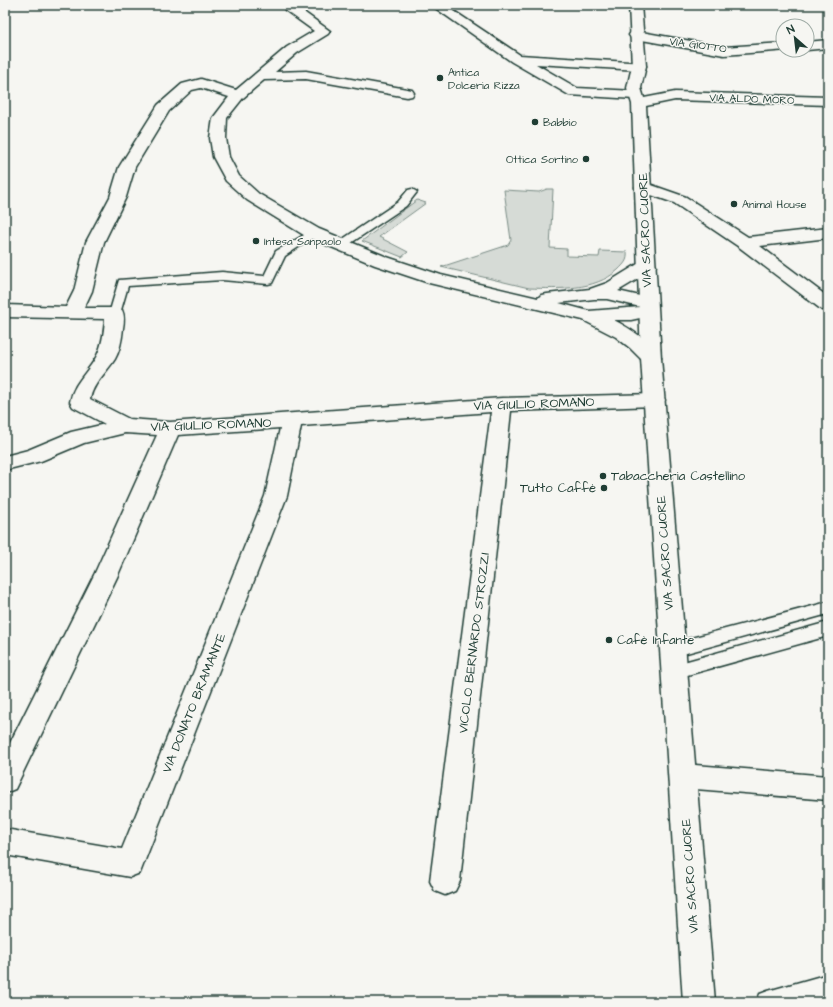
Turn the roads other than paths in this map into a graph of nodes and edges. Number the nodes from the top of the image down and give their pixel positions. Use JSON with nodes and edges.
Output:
{"nodes":[{"id":1,"x":437,"y":5,"type":"edge"},
{"id":2,"x":635,"y":5,"type":"edge"},
{"id":3,"x":289,"y":7,"type":"dead end"},
{"id":4,"x":636,"y":35,"type":"junction"},
{"id":5,"x":828,"y":44,"type":"edge"},
{"id":6,"x":815,"y":45,"type":"edge"},
{"id":7,"x":775,"y":48,"type":"edge"},
{"id":8,"x":517,"y":59,"type":"junction"},
{"id":9,"x":639,"y":66,"type":"junction"},
{"id":10,"x":262,"y":76,"type":"junction"},
{"id":11,"x":637,"y":80,"type":"junction"},
{"id":12,"x":407,"y":93,"type":"dead end"},
{"id":13,"x":238,"y":95,"type":"junction"},
{"id":14,"x":675,"y":96,"type":"junction"},
{"id":15,"x":637,"y":100,"type":"junction"},
{"id":16,"x":828,"y":101,"type":"edge"},
{"id":17,"x":643,"y":187,"type":"junction"},
{"id":18,"x":412,"y":192,"type":"dead end"},
{"id":19,"x":313,"y":233,"type":"junction"},
{"id":20,"x":828,"y":233,"type":"edge"},
{"id":21,"x":745,"y":243,"type":"junction"},
{"id":22,"x":341,"y":245,"type":"junction"},
{"id":23,"x":647,"y":266,"type":"junction"},
{"id":24,"x":593,"y":294,"type":"junction"},
{"id":25,"x":522,"y":299,"type":"junction"},
{"id":26,"x":828,"y":306,"type":"edge"},
{"id":27,"x":647,"y":307,"type":"junction"},
{"id":28,"x":5,"y":310,"type":"edge"},
{"id":29,"x":72,"y":313,"type":"junction"},
{"id":30,"x":114,"y":314,"type":"junction"},
{"id":31,"x":589,"y":316,"type":"junction"},
{"id":32,"x":650,"y":358,"type":"junction"},
{"id":33,"x":655,"y":400,"type":"junction"},
{"id":34,"x":502,"y":405,"type":"junction"},
{"id":35,"x":292,"y":421,"type":"junction"},
{"id":36,"x":126,"y":426,"type":"junction"},
{"id":37,"x":170,"y":429,"type":"junction"},
{"id":38,"x":5,"y":463,"type":"edge"},
{"id":39,"x":828,"y":608,"type":"edge"},
{"id":40,"x":828,"y":629,"type":"edge"},
{"id":41,"x":673,"y":661,"type":"junction"},
{"id":42,"x":683,"y":776,"type":"junction"},
{"id":43,"x":5,"y":781,"type":"edge"},
{"id":44,"x":828,"y":788,"type":"edge"},
{"id":45,"x":5,"y":842,"type":"edge"},
{"id":46,"x":445,"y":881,"type":"dead end"},
{"id":47,"x":828,"y":985,"type":"edge"},
{"id":48,"x":699,"y":1002,"type":"edge"},
{"id":49,"x":768,"y":1002,"type":"edge"}],
"edges":[{"from":1,"to":8,"type":"street"},
{"from":2,"to":4,"type":"street"},
{"from":3,"to":10,"type":"street"},
{"from":4,"to":7,"type":"street","name":"VIA GIOTTO"},
{"from":4,"to":9,"type":"street"},
{"from":5,"to":6,"type":"street"},
{"from":8,"to":9,"type":"street"},
{"from":8,"to":15,"type":"street"},
{"from":9,"to":11,"type":"street"},
{"from":10,"to":12,"type":"street"},
{"from":10,"to":13,"type":"street"},
{"from":11,"to":14,"type":"street"},
{"from":11,"to":15,"type":"street","name":"VIA SACRO CUORE"},
{"from":13,"to":19,"type":"street"},
{"from":13,"to":29,"type":"street"},
{"from":14,"to":15,"type":"street"},
{"from":14,"to":16,"type":"street","name":"VIA ALDO MORO"},
{"from":15,"to":17,"type":"street","name":"VIA SACRO CUORE"},
{"from":17,"to":21,"type":"street"},
{"from":17,"to":23,"type":"street","name":"VIA SACRO CUORE"},
{"from":18,"to":22,"type":"lane"},
{"from":19,"to":22,"type":"street"},
{"from":19,"to":30,"type":"lane"},
{"from":20,"to":21,"type":"street"},
{"from":21,"to":26,"type":"street"},
{"from":22,"to":25,"type":"street"},
{"from":23,"to":24,"type":"street"},
{"from":23,"to":27,"type":"street","name":"VIA SACRO CUORE"},
{"from":24,"to":25,"type":"street"},
{"from":24,"to":27,"type":"street"},
{"from":25,"to":31,"type":"street"},
{"from":27,"to":31,"type":"street"},
{"from":27,"to":32,"type":"street","name":"VIA SACRO CUORE"},
{"from":28,"to":29,"type":"street"},
{"from":29,"to":30,"type":"street"},
{"from":30,"to":36,"type":"street","name":"VIA GIULIO ROMANO"},
{"from":31,"to":32,"type":"street"},
{"from":32,"to":33,"type":"street","name":"VIA SACRO CUORE"},
{"from":33,"to":34,"type":"street","name":"VIA GIULIO ROMANO"},
{"from":33,"to":41,"type":"street","name":"VIA SACRO CUORE"},
{"from":34,"to":35,"type":"street","name":"VIA GIULIO ROMANO"},
{"from":34,"to":46,"type":"street","name":"VICOLO BERNARDO STROZZI"},
{"from":35,"to":37,"type":"street","name":"VIA GIULIO ROMANO"},
{"from":35,"to":45,"type":"street","name":"VIA DONATO BRAMANTE"},
{"from":36,"to":37,"type":"street","name":"VIA GIULIO ROMANO"},
{"from":36,"to":38,"type":"street"},
{"from":37,"to":43,"type":"street"},
{"from":39,"to":41,"type":"lane"},
{"from":40,"to":41,"type":"lane"},
{"from":41,"to":42,"type":"street","name":"VIA SACRO CUORE"},
{"from":42,"to":44,"type":"street"},
{"from":42,"to":48,"type":"street","name":"VIA SACRO CUORE"},
{"from":47,"to":49,"type":"lane"}]}
